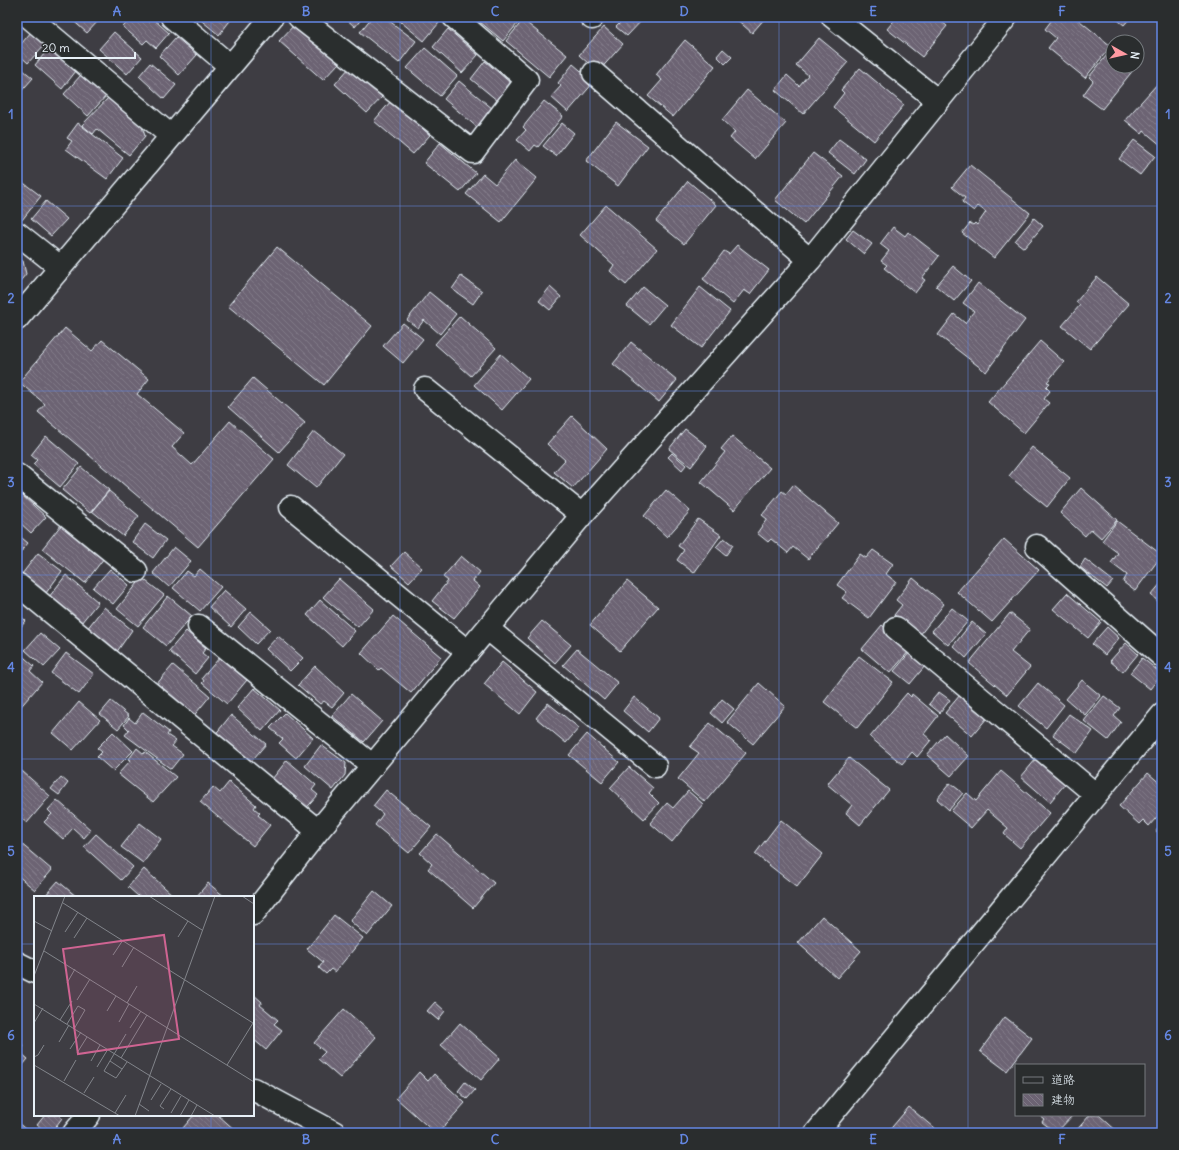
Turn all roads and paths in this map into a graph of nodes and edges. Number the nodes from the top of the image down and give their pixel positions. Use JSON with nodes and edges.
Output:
{"nodes":[{"id":1,"x":29,"y":17,"type":"edge"},
{"id":2,"x":172,"y":17,"type":"edge"},
{"id":3,"x":272,"y":17,"type":"edge"},
{"id":4,"x":299,"y":17,"type":"edge"},
{"id":5,"x":454,"y":17,"type":"edge"},
{"id":6,"x":833,"y":17,"type":"edge"},
{"id":7,"x":1006,"y":17,"type":"edge"},
{"id":8,"x":230,"y":66,"type":"junction"},
{"id":9,"x":594,"y":73,"type":"dead end"},
{"id":10,"x":938,"y":101,"type":"junction"},
{"id":11,"x":171,"y":136,"type":"junction"},
{"id":12,"x":17,"y":233,"type":"edge"},
{"id":13,"x":810,"y":260,"type":"junction"},
{"id":14,"x":60,"y":267,"type":"junction"},
{"id":15,"x":17,"y":319,"type":"edge"},
{"id":16,"x":426,"y":389,"type":"dead end"},
{"id":17,"x":17,"y":474,"type":"edge"},
{"id":18,"x":291,"y":507,"type":"dead end"},
{"id":19,"x":582,"y":515,"type":"junction"},
{"id":20,"x":1037,"y":546,"type":"dead end"},
{"id":21,"x":136,"y":571,"type":"dead end"},
{"id":22,"x":17,"y":584,"type":"edge"},
{"id":23,"x":199,"y":626,"type":"dead end"},
{"id":24,"x":488,"y":628,"type":"junction"},
{"id":25,"x":896,"y":628,"type":"dead end"},
{"id":26,"x":468,"y":652,"type":"junction"},
{"id":27,"x":1162,"y":656,"type":"edge"},
{"id":28,"x":1162,"y":715,"type":"edge"},
{"id":29,"x":372,"y":766,"type":"junction"},
{"id":30,"x":655,"y":766,"type":"dead end"},
{"id":31,"x":1096,"y":794,"type":"junction"},
{"id":32,"x":318,"y":831,"type":"junction"},
{"id":33,"x":254,"y":913,"type":"edge"},
{"id":34,"x":17,"y":963,"type":"edge"},
{"id":35,"x":34,"y":972,"type":"edge"},
{"id":36,"x":254,"y":1090,"type":"edge"},
{"id":37,"x":88,"y":1116,"type":"edge"},
{"id":38,"x":74,"y":1133,"type":"edge"},
{"id":39,"x":335,"y":1133,"type":"edge"},
{"id":40,"x":816,"y":1133,"type":"edge"}],
"edges":[{"from":1,"to":11,"type":"street"},
{"from":2,"to":8,"type":"street"},
{"from":3,"to":8,"type":"street"},
{"from":4,"to":5,"type":"street"},
{"from":6,"to":10,"type":"street"},
{"from":7,"to":10,"type":"street"},
{"from":8,"to":11,"type":"street"},
{"from":9,"to":13,"type":"street"},
{"from":10,"to":13,"type":"street"},
{"from":11,"to":14,"type":"street"},
{"from":12,"to":14,"type":"street"},
{"from":13,"to":19,"type":"street"},
{"from":14,"to":15,"type":"street"},
{"from":16,"to":19,"type":"street"},
{"from":17,"to":21,"type":"street"},
{"from":18,"to":26,"type":"street"},
{"from":19,"to":24,"type":"street"},
{"from":20,"to":27,"type":"street"},
{"from":22,"to":32,"type":"street"},
{"from":23,"to":29,"type":"street"},
{"from":24,"to":26,"type":"street"},
{"from":24,"to":30,"type":"street"},
{"from":25,"to":31,"type":"street"},
{"from":26,"to":29,"type":"street"},
{"from":28,"to":31,"type":"street"},
{"from":29,"to":32,"type":"street"},
{"from":31,"to":40,"type":"street"},
{"from":32,"to":33,"type":"street"},
{"from":34,"to":35,"type":"street"},
{"from":36,"to":39,"type":"street"},
{"from":37,"to":38,"type":"street"}]}
